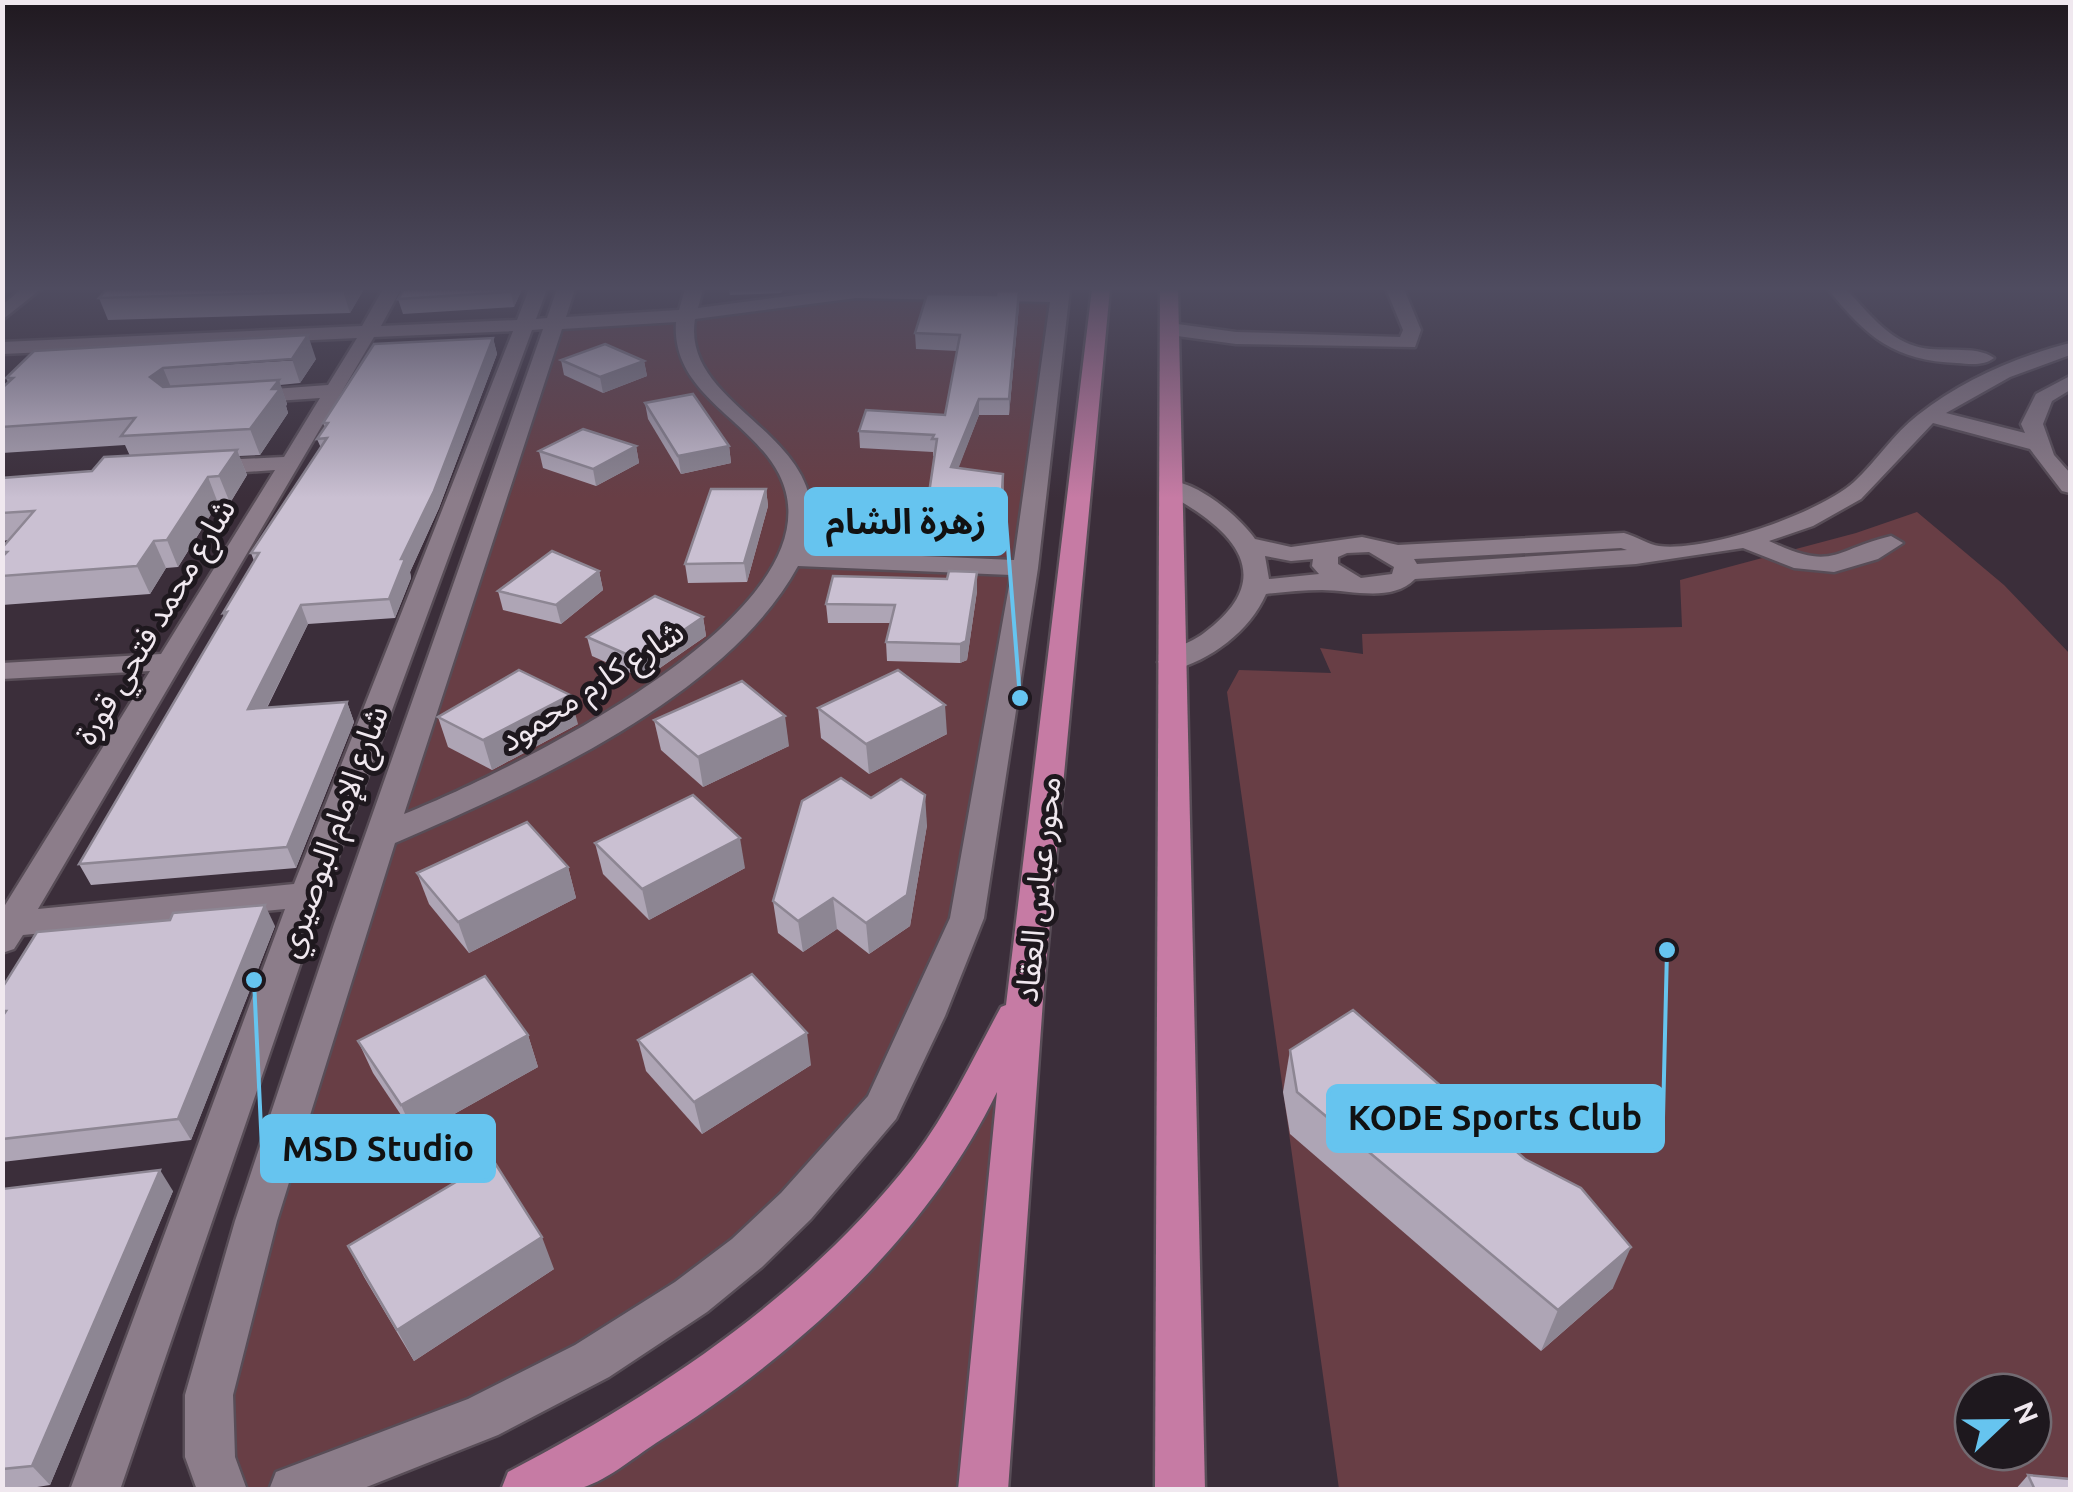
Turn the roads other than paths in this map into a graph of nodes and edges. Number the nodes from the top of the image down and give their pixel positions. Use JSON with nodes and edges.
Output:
{"nodes":[{"id":1,"x":353,"y":359,"type":"edge"},
{"id":2,"x":534,"y":359,"type":"edge"},
{"id":3,"x":538,"y":359,"type":"edge"},
{"id":4,"x":691,"y":359,"type":"edge"},
{"id":5,"x":1051,"y":359,"type":"edge"},
{"id":6,"x":1093,"y":359,"type":"edge"},
{"id":7,"x":1170,"y":359,"type":"edge"},
{"id":8,"x":2043,"y":359,"type":"edge"},
{"id":9,"x":2070,"y":382,"type":"edge"},
{"id":10,"x":333,"y":391,"type":"junction"},
{"id":11,"x":227,"y":398,"type":"edge"},
{"id":12,"x":1949,"y":400,"type":"junction"},
{"id":13,"x":1929,"y":416,"type":"junction"},
{"id":14,"x":2034,"y":434,"type":"junction"},
{"id":15,"x":289,"y":463,"type":"junction"},
{"id":16,"x":173,"y":470,"type":"edge"},
{"id":17,"x":2070,"y":486,"type":"edge"},
{"id":18,"x":1172,"y":487,"type":"junction"},
{"id":19,"x":1747,"y":540,"type":"junction"},
{"id":20,"x":1891,"y":543,"type":"dead end"},
{"id":21,"x":1250,"y":545,"type":"junction"},
{"id":22,"x":1332,"y":549,"type":"junction"},
{"id":23,"x":794,"y":558,"type":"junction"},
{"id":24,"x":1401,"y":562,"type":"junction"},
{"id":25,"x":1024,"y":568,"type":"junction"},
{"id":26,"x":1348,"y":582,"type":"junction"},
{"id":27,"x":1256,"y":588,"type":"junction"},
{"id":28,"x":172,"y":662,"type":"junction"},
{"id":29,"x":1172,"y":662,"type":"junction"},
{"id":30,"x":2,"y":671,"type":"edge"},
{"id":31,"x":381,"y":836,"type":"junction"},
{"id":32,"x":307,"y":895,"type":"junction"},
{"id":33,"x":7,"y":930,"type":"edge"},
{"id":34,"x":1026,"y":986,"type":"junction"},
{"id":35,"x":95,"y":1490,"type":"edge"},
{"id":36,"x":222,"y":1490,"type":"edge"},
{"id":37,"x":294,"y":1490,"type":"edge"},
{"id":38,"x":526,"y":1490,"type":"edge"},
{"id":39,"x":982,"y":1490,"type":"edge"},
{"id":40,"x":1180,"y":1490,"type":"edge"}],
"edges":[{"from":1,"to":10,"type":"street","name":"شارع محمد فتحي قورة"},
{"from":2,"to":32,"type":"street","name":"شارع الإمام البوصيري"},
{"from":3,"to":31,"type":"street","name":"شارع الإمام البوصيري"},
{"from":4,"to":23,"type":"street","name":"شارع كارم محمود"},
{"from":5,"to":25,"type":"street"},
{"from":6,"to":34,"type":"main road","name":"محور عباس العقاد"},
{"from":7,"to":18,"type":"main road"},
{"from":8,"to":12,"type":"street"},
{"from":9,"to":14,"type":"street"},
{"from":10,"to":11,"type":"street"},
{"from":10,"to":15,"type":"street","name":"شارع محمد فتحي قورة"},
{"from":12,"to":13,"type":"street"},
{"from":12,"to":14,"type":"street"},
{"from":13,"to":14,"type":"street"},
{"from":13,"to":19,"type":"street"},
{"from":14,"to":17,"type":"street"},
{"from":15,"to":16,"type":"street"},
{"from":15,"to":28,"type":"street","name":"شارع محمد فتحي قورة"},
{"from":18,"to":21,"type":"street"},
{"from":18,"to":29,"type":"main road"},
{"from":19,"to":20,"type":"street"},
{"from":19,"to":24,"type":"street"},
{"from":21,"to":22,"type":"street"},
{"from":21,"to":27,"type":"street"},
{"from":22,"to":24,"type":"street"},
{"from":22,"to":26,"type":"street"},
{"from":23,"to":25,"type":"street"},
{"from":23,"to":31,"type":"street","name":"شارع كارم محمود"},
{"from":24,"to":26,"type":"street"},
{"from":25,"to":37,"type":"street"},
{"from":26,"to":27,"type":"street"},
{"from":27,"to":29,"type":"street"},
{"from":28,"to":30,"type":"street"},
{"from":28,"to":33,"type":"street","name":"شارع محمد فتحي قورة"},
{"from":29,"to":40,"type":"main road"},
{"from":31,"to":36,"type":"street","name":"شارع الإمام البوصيري"},
{"from":32,"to":33,"type":"street"},
{"from":32,"to":35,"type":"street","name":"شارع الإمام البوصيري"},
{"from":34,"to":38,"type":"main road"},
{"from":34,"to":39,"type":"main road","name":"محور عباس العقاد"}]}
